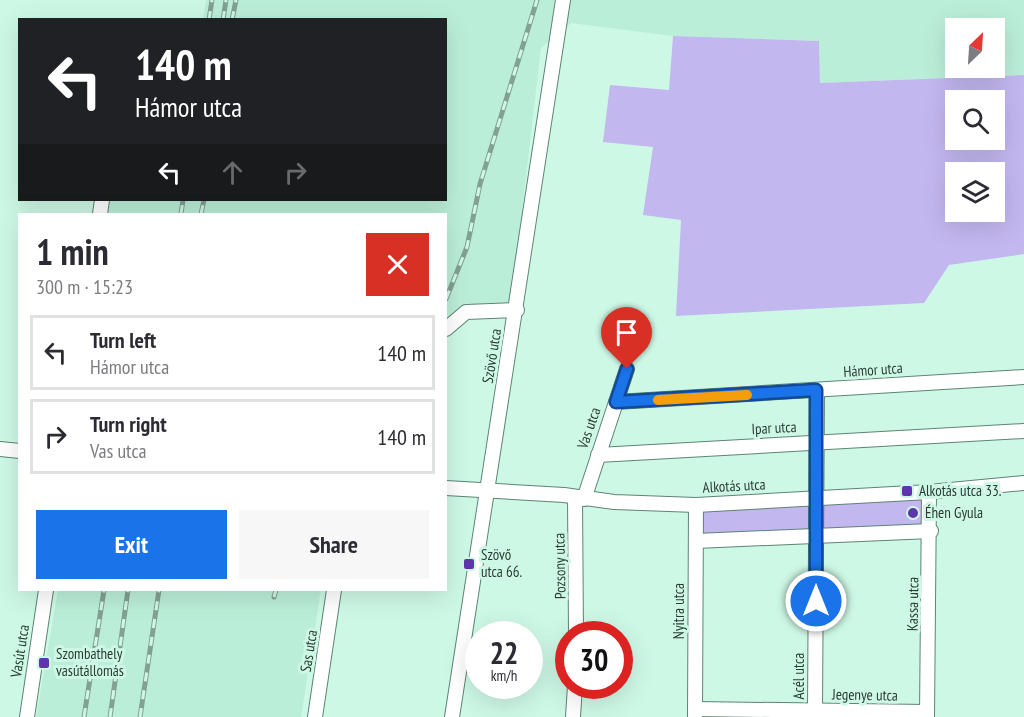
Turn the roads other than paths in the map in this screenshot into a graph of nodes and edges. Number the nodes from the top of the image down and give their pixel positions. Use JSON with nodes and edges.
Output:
{"nodes":[{"id":1,"x":563,"y":0,"type":"edge"},
{"id":2,"x":517,"y":310,"type":"junction"},
{"id":3,"x":447,"y":328,"type":"edge"},
{"id":4,"x":627,"y":369,"type":"dead end"},
{"id":5,"x":1024,"y":377,"type":"edge"},
{"id":6,"x":816,"y":390,"type":"junction"},
{"id":7,"x":616,"y":402,"type":"junction"},
{"id":8,"x":1024,"y":431,"type":"edge"},
{"id":9,"x":816,"y":442,"type":"junction"},
{"id":10,"x":0,"y":449,"type":"edge"},
{"id":11,"x":18,"y":451,"type":"edge"},
{"id":12,"x":598,"y":454,"type":"junction"},
{"id":13,"x":1024,"y":483,"type":"edge"},
{"id":14,"x":447,"y":488,"type":"edge"},
{"id":15,"x":487,"y":490,"type":"junction"},
{"id":16,"x":929,"y":492,"type":"junction"},
{"id":17,"x":579,"y":498,"type":"junction"},
{"id":18,"x":816,"y":498,"type":"junction"},
{"id":19,"x":696,"y":505,"type":"junction"},
{"id":20,"x":931,"y":531,"type":"junction"},
{"id":21,"x":816,"y":535,"type":"junction"},
{"id":22,"x":696,"y":541,"type":"junction"},
{"id":23,"x":46,"y":591,"type":"edge"},
{"id":24,"x":334,"y":591,"type":"edge"},
{"id":25,"x":576,"y":621,"type":"edge"},
{"id":26,"x":574,"y":699,"type":"edge"},
{"id":27,"x":815,"y":711,"type":"junction"},
{"id":28,"x":695,"y":713,"type":"edge"},
{"id":29,"x":927,"y":715,"type":"edge"},
{"id":30,"x":27,"y":717,"type":"edge"},
{"id":31,"x":315,"y":717,"type":"edge"},
{"id":32,"x":452,"y":717,"type":"edge"},
{"id":33,"x":573,"y":717,"type":"edge"}],
"edges":[{"from":1,"to":2,"type":"street","name":"Szövő utca"},
{"from":2,"to":3,"type":"street"},
{"from":2,"to":15,"type":"street","name":"Szövő utca"},
{"from":4,"to":7,"type":"street","name":"Vas utca"},
{"from":5,"to":6,"type":"street","name":"Hámor utca"},
{"from":6,"to":7,"type":"street","name":"Hámor utca"},
{"from":6,"to":9,"type":"street","name":"Acél utca"},
{"from":7,"to":12,"type":"street","name":"Vas utca"},
{"from":8,"to":9,"type":"street","name":"Ipar utca"},
{"from":9,"to":12,"type":"street","name":"Ipar utca"},
{"from":9,"to":18,"type":"street","name":"Acél utca"},
{"from":10,"to":11,"type":"street"},
{"from":12,"to":17,"type":"street","name":"Vas utca"},
{"from":13,"to":16,"type":"street","name":"Alkotás utca"},
{"from":14,"to":15,"type":"street","name":"Alkotás utca"},
{"from":15,"to":17,"type":"street","name":"Alkotás utca"},
{"from":15,"to":32,"type":"street","name":"Szövő utca"},
{"from":16,"to":18,"type":"street","name":"Alkotás utca"},
{"from":16,"to":20,"type":"street","name":"Kassa utca"},
{"from":17,"to":19,"type":"street","name":"Alkotás utca"},
{"from":17,"to":25,"type":"street","name":"Pozsony utca"},
{"from":18,"to":19,"type":"street","name":"Alkotás utca"},
{"from":18,"to":21,"type":"street","name":"Acél utca"},
{"from":19,"to":22,"type":"street","name":"Nyitra utca"},
{"from":20,"to":21,"type":"street"},
{"from":20,"to":29,"type":"street","name":"Kassa utca"},
{"from":21,"to":22,"type":"street"},
{"from":21,"to":27,"type":"street","name":"Acél utca"},
{"from":22,"to":28,"type":"street","name":"Nyitra utca"},
{"from":23,"to":30,"type":"street","name":"Vasút utca"},
{"from":24,"to":31,"type":"street","name":"Sas utca"},
{"from":26,"to":33,"type":"street"},
{"from":27,"to":28,"type":"street","name":"Jegenye utca"},
{"from":27,"to":29,"type":"street","name":"Jegenye utca"}]}
